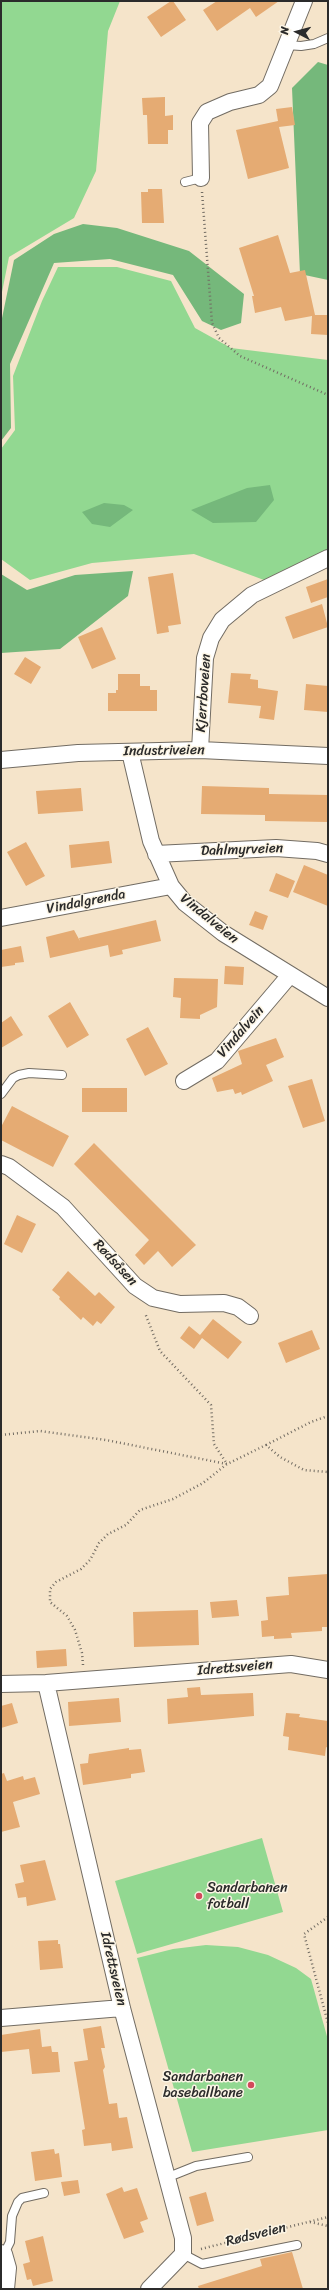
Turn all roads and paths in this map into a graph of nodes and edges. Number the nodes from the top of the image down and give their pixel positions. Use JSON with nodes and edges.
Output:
{"nodes":[{"id":1,"x":304,"y":1,"type":"edge"},
{"id":2,"x":328,"y":38,"type":"edge"},
{"id":3,"x":286,"y":45,"type":"junction"},
{"id":4,"x":201,"y":178,"type":"junction"},
{"id":5,"x":185,"y":182,"type":"dead end"},
{"id":6,"x":328,"y":395,"type":"edge"},
{"id":7,"x":328,"y":558,"type":"edge"},
{"id":8,"x":200,"y":750,"type":"junction"},
{"id":9,"x":130,"y":752,"type":"junction"},
{"id":10,"x":328,"y":756,"type":"edge"},
{"id":11,"x":1,"y":760,"type":"edge"},
{"id":12,"x":156,"y":854,"type":"junction"},
{"id":13,"x":328,"y":854,"type":"edge"},
{"id":14,"x":171,"y":886,"type":"junction"},
{"id":15,"x":1,"y":918,"type":"edge"},
{"id":16,"x":290,"y":975,"type":"junction"},
{"id":17,"x":328,"y":998,"type":"edge"},
{"id":18,"x":62,"y":1075,"type":"dead end"},
{"id":19,"x":184,"y":1081,"type":"dead end"},
{"id":20,"x":1,"y":1094,"type":"edge"},
{"id":21,"x":1,"y":1164,"type":"edge"},
{"id":22,"x":135,"y":1286,"type":"junction"},
{"id":23,"x":250,"y":1316,"type":"dead end"},
{"id":24,"x":328,"y":1416,"type":"edge"},
{"id":25,"x":1,"y":1435,"type":"edge"},
{"id":26,"x":266,"y":1445,"type":"junction"},
{"id":27,"x":227,"y":1464,"type":"junction"},
{"id":28,"x":328,"y":1472,"type":"edge"},
{"id":29,"x":328,"y":1670,"type":"edge"},
{"id":30,"x":84,"y":1680,"type":"junction"},
{"id":31,"x":1,"y":1684,"type":"edge"},
{"id":32,"x":46,"y":1684,"type":"junction"},
{"id":33,"x":328,"y":1917,"type":"edge"},
{"id":34,"x":122,"y":2008,"type":"junction"},
{"id":35,"x":327,"y":2012,"type":"edge"},
{"id":36,"x":1,"y":2018,"type":"edge"},
{"id":37,"x":328,"y":2023,"type":"edge"},
{"id":38,"x":248,"y":2157,"type":"dead end"},
{"id":39,"x":166,"y":2178,"type":"junction"},
{"id":40,"x":44,"y":2193,"type":"dead end"},
{"id":41,"x":328,"y":2217,"type":"edge"},
{"id":42,"x":310,"y":2221,"type":"junction"},
{"id":43,"x":328,"y":2226,"type":"edge"},
{"id":44,"x":297,"y":2245,"type":"dead end"},
{"id":45,"x":2,"y":2254,"type":"edge"},
{"id":46,"x":183,"y":2254,"type":"junction"},
{"id":47,"x":6,"y":2289,"type":"edge"},
{"id":48,"x":149,"y":2289,"type":"edge"}],
"edges":[{"from":1,"to":3,"type":"street"},
{"from":2,"to":3,"type":"lane"},
{"from":3,"to":4,"type":"street"},
{"from":4,"to":5,"type":"lane"},
{"from":4,"to":6,"type":"path"},
{"from":7,"to":8,"type":"street","name":"Kjerrboveien"},
{"from":8,"to":9,"type":"street","name":"Industriveien"},
{"from":8,"to":10,"type":"street","name":"Industriveien"},
{"from":9,"to":11,"type":"street","name":"Industriveien"},
{"from":9,"to":12,"type":"street","name":"Vindalveien"},
{"from":12,"to":13,"type":"street","name":"Dahlmyrveien"},
{"from":12,"to":14,"type":"street","name":"Vindalveien"},
{"from":14,"to":15,"type":"street","name":"Vindalgrenda"},
{"from":14,"to":16,"type":"street","name":"Vindalveien"},
{"from":16,"to":17,"type":"street","name":"Vindalveien"},
{"from":16,"to":19,"type":"street","name":"Vindalvein"},
{"from":18,"to":20,"type":"lane"},
{"from":21,"to":22,"type":"street","name":"Rødsåsen"},
{"from":22,"to":23,"type":"street","name":"Rødsåsen"},
{"from":22,"to":27,"type":"path"},
{"from":24,"to":26,"type":"path"},
{"from":25,"to":27,"type":"path"},
{"from":26,"to":27,"type":"path"},
{"from":26,"to":28,"type":"path"},
{"from":27,"to":30,"type":"path"},
{"from":29,"to":30,"type":"street","name":"Idrettsveien"},
{"from":30,"to":32,"type":"street","name":"Idrettsveien"},
{"from":31,"to":32,"type":"street","name":"Idrettsveien"},
{"from":32,"to":34,"type":"street","name":"Idrettsveien"},
{"from":33,"to":35,"type":"path"},
{"from":34,"to":36,"type":"street"},
{"from":34,"to":39,"type":"street","name":"Idrettsveien"},
{"from":35,"to":37,"type":"path"},
{"from":38,"to":39,"type":"lane"},
{"from":39,"to":46,"type":"street","name":"Idrettsveien"},
{"from":40,"to":45,"type":"lane"},
{"from":41,"to":42,"type":"path","name":"Rødsveien"},
{"from":42,"to":43,"type":"path"},
{"from":42,"to":46,"type":"path","name":"Rødsveien"},
{"from":44,"to":46,"type":"lane","name":"Rødsveien"},
{"from":45,"to":47,"type":"street"},
{"from":46,"to":48,"type":"street"}]}
